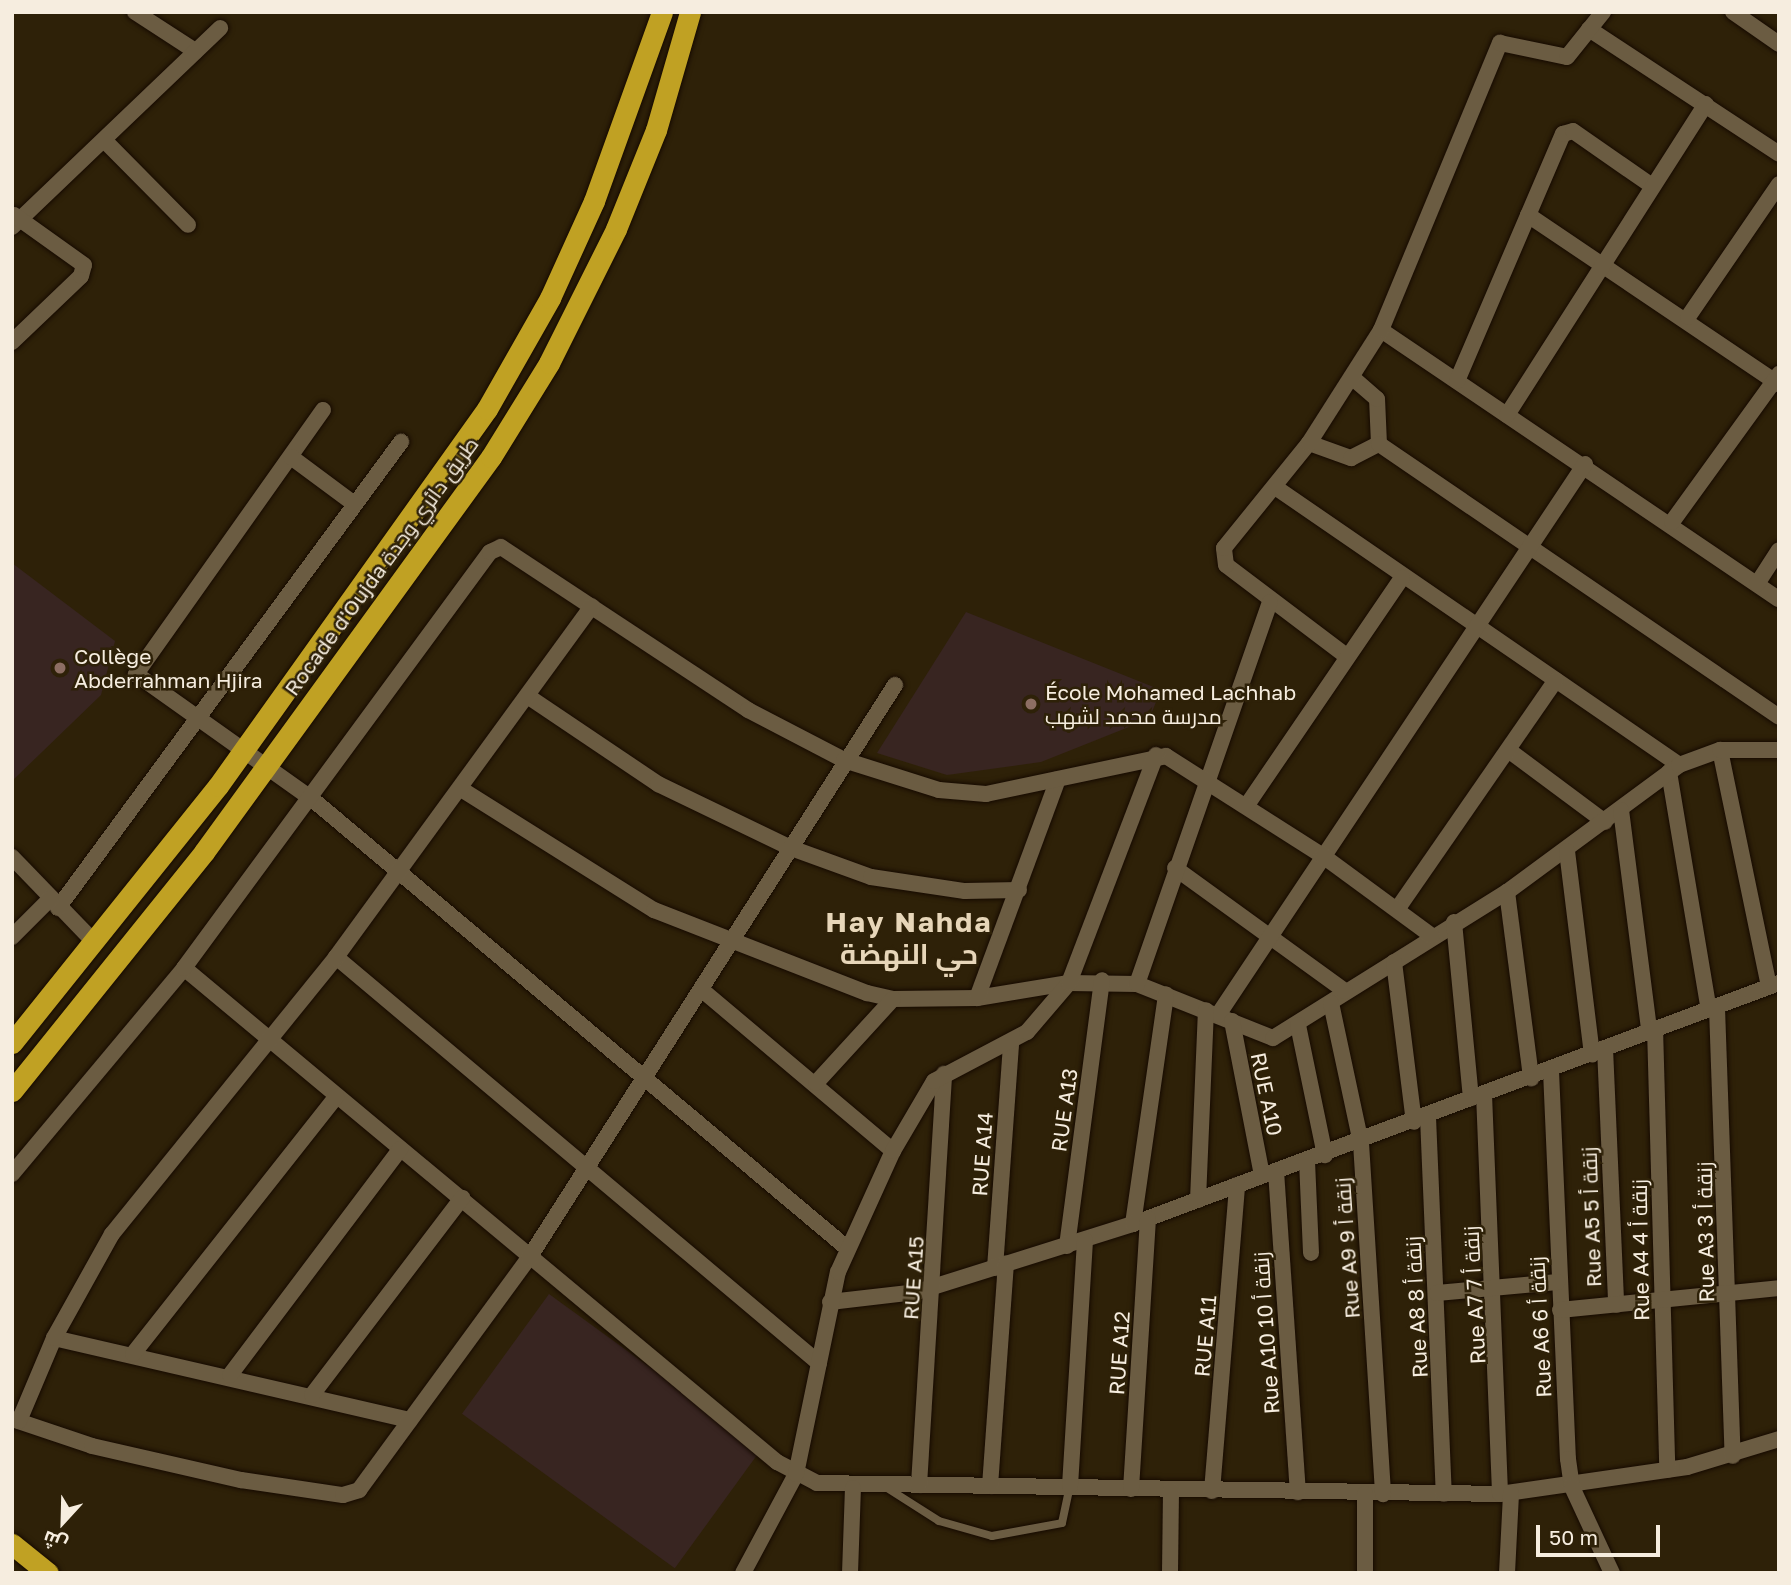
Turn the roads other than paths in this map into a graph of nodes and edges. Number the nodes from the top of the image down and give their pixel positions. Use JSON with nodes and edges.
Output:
{"nodes":[{"id":1,"x":135,"y":12,"type":"edge"},
{"id":2,"x":662,"y":12,"type":"edge"},
{"id":3,"x":690,"y":12,"type":"edge"},
{"id":4,"x":1602,"y":12,"type":"edge"},
{"id":5,"x":1733,"y":12,"type":"edge"},
{"id":6,"x":220,"y":27,"type":"dead end"},
{"id":7,"x":1589,"y":29,"type":"junction"},
{"id":8,"x":1779,"y":44,"type":"edge"},
{"id":9,"x":195,"y":51,"type":"junction"},
{"id":10,"x":1706,"y":104,"type":"junction"},
{"id":11,"x":104,"y":141,"type":"junction"},
{"id":12,"x":1779,"y":154,"type":"edge"},
{"id":13,"x":1779,"y":184,"type":"edge"},
{"id":14,"x":1652,"y":186,"type":"junction"},
{"id":15,"x":1528,"y":215,"type":"junction"},
{"id":16,"x":15,"y":220,"type":"edge"},
{"id":17,"x":188,"y":225,"type":"dead end"},
{"id":18,"x":1603,"y":261,"type":"junction"},
{"id":19,"x":1688,"y":317,"type":"junction"},
{"id":20,"x":1381,"y":330,"type":"junction"},
{"id":21,"x":12,"y":342,"type":"edge"},
{"id":22,"x":1352,"y":377,"type":"junction"},
{"id":23,"x":1777,"y":379,"type":"edge"},
{"id":24,"x":1457,"y":381,"type":"junction"},
{"id":25,"x":323,"y":410,"type":"dead end"},
{"id":26,"x":1507,"y":415,"type":"junction"},
{"id":27,"x":401,"y":442,"type":"dead end"},
{"id":28,"x":1309,"y":443,"type":"junction"},
{"id":29,"x":1379,"y":444,"type":"junction"},
{"id":30,"x":291,"y":457,"type":"junction"},
{"id":31,"x":1585,"y":464,"type":"junction"},
{"id":32,"x":1275,"y":487,"type":"junction"},
{"id":33,"x":353,"y":503,"type":"junction"},
{"id":34,"x":1672,"y":522,"type":"junction"},
{"id":35,"x":1533,"y":548,"type":"junction"},
{"id":36,"x":1779,"y":550,"type":"edge"},
{"id":37,"x":1402,"y":578,"type":"junction"},
{"id":38,"x":1757,"y":584,"type":"junction"},
{"id":39,"x":1779,"y":599,"type":"edge"},
{"id":40,"x":1270,"y":603,"type":"junction"},
{"id":41,"x":592,"y":606,"type":"junction"},
{"id":42,"x":1478,"y":629,"type":"junction"},
{"id":43,"x":1345,"y":655,"type":"junction"},
{"id":44,"x":1556,"y":680,"type":"junction"},
{"id":45,"x":895,"y":685,"type":"dead end"},
{"id":46,"x":528,"y":697,"type":"junction"},
{"id":47,"x":1779,"y":717,"type":"edge"},
{"id":48,"x":197,"y":718,"type":"junction"},
{"id":49,"x":245,"y":748,"type":"junction"},
{"id":50,"x":1720,"y":750,"type":"junction"},
{"id":51,"x":1779,"y":750,"type":"edge"},
{"id":52,"x":1511,"y":752,"type":"junction"},
{"id":53,"x":1156,"y":755,"type":"junction"},
{"id":54,"x":844,"y":760,"type":"junction"},
{"id":55,"x":268,"y":766,"type":"junction"},
{"id":56,"x":1674,"y":769,"type":"junction"},
{"id":57,"x":1058,"y":779,"type":"junction"},
{"id":58,"x":1208,"y":779,"type":"junction"},
{"id":59,"x":461,"y":789,"type":"junction"},
{"id":60,"x":312,"y":799,"type":"junction"},
{"id":61,"x":1247,"y":805,"type":"junction"},
{"id":62,"x":1621,"y":810,"type":"junction"},
{"id":63,"x":1605,"y":822,"type":"junction"},
{"id":64,"x":791,"y":848,"type":"junction"},
{"id":65,"x":1567,"y":851,"type":"junction"},
{"id":66,"x":1323,"y":856,"type":"junction"},
{"id":67,"x":12,"y":857,"type":"edge"},
{"id":68,"x":1175,"y":868,"type":"junction"},
{"id":69,"x":400,"y":873,"type":"junction"},
{"id":70,"x":1019,"y":890,"type":"junction"},
{"id":71,"x":1507,"y":892,"type":"junction"},
{"id":72,"x":54,"y":904,"type":"junction"},
{"id":73,"x":1398,"y":908,"type":"junction"},
{"id":74,"x":1454,"y":922,"type":"junction"},
{"id":75,"x":1269,"y":931,"type":"junction"},
{"id":76,"x":1432,"y":936,"type":"junction"},
{"id":77,"x":12,"y":937,"type":"edge"},
{"id":78,"x":732,"y":941,"type":"junction"},
{"id":79,"x":94,"y":942,"type":"junction"},
{"id":80,"x":336,"y":957,"type":"junction"},
{"id":81,"x":1394,"y":962,"type":"junction"},
{"id":82,"x":184,"y":968,"type":"junction"},
{"id":83,"x":1102,"y":980,"type":"junction"},
{"id":84,"x":1069,"y":983,"type":"junction"},
{"id":85,"x":1137,"y":984,"type":"junction"},
{"id":86,"x":1774,"y":985,"type":"edge"},
{"id":87,"x":702,"y":990,"type":"junction"},
{"id":88,"x":1345,"y":991,"type":"junction"},
{"id":89,"x":1166,"y":993,"type":"junction"},
{"id":90,"x":977,"y":998,"type":"junction"},
{"id":91,"x":892,"y":999,"type":"junction"},
{"id":92,"x":1331,"y":1003,"type":"junction"},
{"id":93,"x":1713,"y":1009,"type":"junction"},
{"id":94,"x":1219,"y":1015,"type":"junction"},
{"id":95,"x":1298,"y":1026,"type":"junction"},
{"id":96,"x":1652,"y":1029,"type":"junction"},
{"id":97,"x":269,"y":1041,"type":"junction"},
{"id":98,"x":1011,"y":1043,"type":"junction"},
{"id":99,"x":12,"y":1044,"type":"edge"},
{"id":100,"x":1599,"y":1051,"type":"junction"},
{"id":101,"x":29,"y":1069,"type":"junction"},
{"id":102,"x":1551,"y":1071,"type":"junction"},
{"id":103,"x":944,"y":1073,"type":"junction"},
{"id":104,"x":1531,"y":1078,"type":"junction"},
{"id":105,"x":644,"y":1079,"type":"junction"},
{"id":106,"x":816,"y":1083,"type":"junction"},
{"id":107,"x":12,"y":1090,"type":"edge"},
{"id":108,"x":1478,"y":1096,"type":"junction"},
{"id":109,"x":336,"y":1097,"type":"junction"},
{"id":110,"x":12,"y":1100,"type":"edge"},
{"id":111,"x":1421,"y":1119,"type":"junction"},
{"id":112,"x":1361,"y":1143,"type":"junction"},
{"id":113,"x":400,"y":1149,"type":"junction"},
{"id":114,"x":893,"y":1151,"type":"junction"},
{"id":115,"x":1325,"y":1155,"type":"junction"},
{"id":116,"x":1307,"y":1161,"type":"junction"},
{"id":117,"x":588,"y":1168,"type":"junction"},
{"id":118,"x":1269,"y":1173,"type":"junction"},
{"id":119,"x":12,"y":1174,"type":"edge"},
{"id":120,"x":1237,"y":1185,"type":"junction"},
{"id":121,"x":462,"y":1198,"type":"junction"},
{"id":122,"x":1198,"y":1200,"type":"junction"},
{"id":123,"x":1140,"y":1221,"type":"junction"},
{"id":124,"x":1085,"y":1240,"type":"junction"},
{"id":125,"x":1067,"y":1245,"type":"junction"},
{"id":126,"x":847,"y":1248,"type":"junction"},
{"id":127,"x":1311,"y":1253,"type":"dead end"},
{"id":128,"x":529,"y":1258,"type":"junction"},
{"id":129,"x":1001,"y":1266,"type":"junction"},
{"id":130,"x":1558,"y":1282,"type":"junction"},
{"id":131,"x":934,"y":1287,"type":"junction"},
{"id":132,"x":1496,"y":1288,"type":"junction"},
{"id":133,"x":1779,"y":1288,"type":"edge"},
{"id":134,"x":1437,"y":1293,"type":"junction"},
{"id":135,"x":1727,"y":1294,"type":"junction"},
{"id":136,"x":1662,"y":1300,"type":"junction"},
{"id":137,"x":830,"y":1302,"type":"junction"},
{"id":138,"x":1616,"y":1305,"type":"junction"},
{"id":139,"x":1560,"y":1310,"type":"junction"},
{"id":140,"x":54,"y":1338,"type":"junction"},
{"id":141,"x":133,"y":1354,"type":"junction"},
{"id":142,"x":819,"y":1363,"type":"junction"},
{"id":143,"x":230,"y":1375,"type":"junction"},
{"id":144,"x":312,"y":1395,"type":"junction"},
{"id":145,"x":16,"y":1420,"type":"edge"},
{"id":146,"x":410,"y":1420,"type":"junction"},
{"id":147,"x":1779,"y":1439,"type":"edge"},
{"id":148,"x":1733,"y":1457,"type":"junction"},
{"id":149,"x":1667,"y":1470,"type":"junction"},
{"id":150,"x":796,"y":1474,"type":"junction"},
{"id":151,"x":919,"y":1485,"type":"junction"},
{"id":152,"x":884,"y":1486,"type":"junction"},
{"id":153,"x":990,"y":1486,"type":"junction"},
{"id":154,"x":1070,"y":1486,"type":"junction"},
{"id":155,"x":1572,"y":1487,"type":"junction"},
{"id":156,"x":853,"y":1488,"type":"junction"},
{"id":157,"x":1131,"y":1489,"type":"junction"},
{"id":158,"x":1171,"y":1490,"type":"junction"},
{"id":159,"x":1212,"y":1490,"type":"junction"},
{"id":160,"x":1298,"y":1492,"type":"junction"},
{"id":161,"x":1505,"y":1493,"type":"junction"},
{"id":162,"x":1365,"y":1494,"type":"junction"},
{"id":163,"x":1383,"y":1494,"type":"junction"},
{"id":164,"x":1444,"y":1494,"type":"junction"},
{"id":165,"x":12,"y":1544,"type":"edge"},
{"id":166,"x":48,"y":1573,"type":"edge"},
{"id":167,"x":743,"y":1573,"type":"edge"},
{"id":168,"x":850,"y":1573,"type":"edge"},
{"id":169,"x":1170,"y":1573,"type":"edge"},
{"id":170,"x":1365,"y":1573,"type":"edge"},
{"id":171,"x":1507,"y":1573,"type":"edge"},
{"id":172,"x":1612,"y":1573,"type":"edge"}],
"edges":[{"from":1,"to":9,"type":"street"},
{"from":2,"to":49,"type":"highway","name":"Rocade d'Oujda طريق دائري وجدة"},
{"from":3,"to":55,"type":"highway","name":"Rocade d'Oujda طريق دائري وجدة"},
{"from":4,"to":7,"type":"street"},
{"from":5,"to":8,"type":"street"},
{"from":6,"to":9,"type":"street"},
{"from":7,"to":10,"type":"street"},
{"from":7,"to":20,"type":"street"},
{"from":9,"to":11,"type":"street"},
{"from":10,"to":12,"type":"street"},
{"from":10,"to":14,"type":"street"},
{"from":11,"to":16,"type":"street"},
{"from":11,"to":17,"type":"street"},
{"from":13,"to":19,"type":"street"},
{"from":14,"to":15,"type":"street"},
{"from":14,"to":18,"type":"street"},
{"from":15,"to":18,"type":"street"},
{"from":15,"to":24,"type":"street"},
{"from":16,"to":21,"type":"street"},
{"from":18,"to":19,"type":"street"},
{"from":18,"to":26,"type":"street"},
{"from":19,"to":23,"type":"street"},
{"from":20,"to":22,"type":"street"},
{"from":20,"to":24,"type":"street"},
{"from":22,"to":28,"type":"street"},
{"from":22,"to":29,"type":"street"},
{"from":23,"to":34,"type":"street"},
{"from":24,"to":26,"type":"street"},
{"from":25,"to":30,"type":"street"},
{"from":26,"to":31,"type":"street"},
{"from":27,"to":33,"type":"street"},
{"from":28,"to":29,"type":"street"},
{"from":28,"to":32,"type":"street"},
{"from":29,"to":35,"type":"street"},
{"from":30,"to":33,"type":"street"},
{"from":30,"to":48,"type":"street"},
{"from":31,"to":34,"type":"street"},
{"from":31,"to":35,"type":"street"},
{"from":32,"to":37,"type":"street"},
{"from":32,"to":40,"type":"street"},
{"from":33,"to":48,"type":"street"},
{"from":34,"to":38,"type":"street"},
{"from":35,"to":42,"type":"street"},
{"from":35,"to":47,"type":"street"},
{"from":36,"to":38,"type":"street"},
{"from":37,"to":42,"type":"street"},
{"from":37,"to":43,"type":"street"},
{"from":38,"to":39,"type":"street"},
{"from":40,"to":43,"type":"street"},
{"from":40,"to":58,"type":"street"},
{"from":41,"to":46,"type":"street"},
{"from":41,"to":54,"type":"street"},
{"from":41,"to":60,"type":"street"},
{"from":42,"to":44,"type":"street"},
{"from":42,"to":66,"type":"street"},
{"from":43,"to":61,"type":"street"},
{"from":44,"to":52,"type":"street"},
{"from":44,"to":56,"type":"street"},
{"from":45,"to":54,"type":"street"},
{"from":46,"to":59,"type":"street"},
{"from":46,"to":64,"type":"street"},
{"from":48,"to":49,"type":"street"},
{"from":48,"to":72,"type":"street"},
{"from":49,"to":55,"type":"street"},
{"from":49,"to":79,"type":"highway","name":"Rocade d'Oujda طريق دائري وجدة"},
{"from":50,"to":51,"type":"street"},
{"from":50,"to":56,"type":"street"},
{"from":50,"to":86,"type":"street"},
{"from":52,"to":63,"type":"street"},
{"from":52,"to":73,"type":"street"},
{"from":53,"to":57,"type":"street"},
{"from":53,"to":58,"type":"street"},
{"from":53,"to":84,"type":"street"},
{"from":54,"to":57,"type":"street"},
{"from":54,"to":64,"type":"street"},
{"from":55,"to":60,"type":"street"},
{"from":55,"to":101,"type":"highway","name":"Rocade d'Oujda طريق دائري وجدة"},
{"from":56,"to":62,"type":"street"},
{"from":56,"to":93,"type":"street","name":"Rue A3 زنقة أ 3"},
{"from":57,"to":70,"type":"street"},
{"from":58,"to":61,"type":"street"},
{"from":58,"to":68,"type":"street"},
{"from":59,"to":69,"type":"street"},
{"from":59,"to":78,"type":"street"},
{"from":60,"to":69,"type":"street"},
{"from":60,"to":82,"type":"street"},
{"from":61,"to":66,"type":"street"},
{"from":62,"to":63,"type":"street"},
{"from":62,"to":96,"type":"street","name":"Rue A4 زنقة أ 4"},
{"from":63,"to":65,"type":"street"},
{"from":64,"to":70,"type":"street"},
{"from":64,"to":78,"type":"street"},
{"from":65,"to":71,"type":"street"},
{"from":65,"to":100,"type":"street","name":"Rue A5 زنقة أ 5"},
{"from":66,"to":73,"type":"street"},
{"from":66,"to":75,"type":"street"},
{"from":67,"to":72,"type":"street"},
{"from":68,"to":75,"type":"street"},
{"from":68,"to":85,"type":"street"},
{"from":69,"to":80,"type":"street"},
{"from":69,"to":105,"type":"street"},
{"from":70,"to":90,"type":"street"},
{"from":71,"to":74,"type":"street"},
{"from":71,"to":104,"type":"street"},
{"from":72,"to":77,"type":"street"},
{"from":72,"to":79,"type":"street"},
{"from":73,"to":76,"type":"street"},
{"from":74,"to":76,"type":"street"},
{"from":74,"to":108,"type":"street","name":"Rue A7 زنقة أ 7"},
{"from":75,"to":88,"type":"street"},
{"from":75,"to":94,"type":"street"},
{"from":76,"to":81,"type":"street"},
{"from":78,"to":87,"type":"street"},
{"from":78,"to":91,"type":"street"},
{"from":79,"to":99,"type":"highway","name":"Rocade d'Oujda طريق دائري وجدة"},
{"from":80,"to":97,"type":"street"},
{"from":80,"to":117,"type":"street"},
{"from":81,"to":88,"type":"street"},
{"from":81,"to":111,"type":"street","name":"Rue A8 زنقة أ 8"},
{"from":82,"to":97,"type":"street"},
{"from":82,"to":119,"type":"street"},
{"from":83,"to":84,"type":"street"},
{"from":83,"to":85,"type":"street"},
{"from":83,"to":125,"type":"street","name":"RUE A13"},
{"from":84,"to":90,"type":"street"},
{"from":84,"to":98,"type":"street"},
{"from":85,"to":89,"type":"street"},
{"from":86,"to":93,"type":"street"},
{"from":87,"to":105,"type":"street"},
{"from":87,"to":106,"type":"street"},
{"from":88,"to":92,"type":"street"},
{"from":89,"to":94,"type":"street"},
{"from":89,"to":123,"type":"street","name":"RUE A12"},
{"from":90,"to":91,"type":"street"},
{"from":91,"to":106,"type":"street"},
{"from":92,"to":95,"type":"street"},
{"from":92,"to":112,"type":"street","name":"Rue A9 زنقة أ 9"},
{"from":93,"to":96,"type":"street"},
{"from":93,"to":135,"type":"street","name":"Rue A3 زنقة أ 3"},
{"from":94,"to":95,"type":"street"},
{"from":94,"to":118,"type":"street","name":"RUE A10"},
{"from":94,"to":122,"type":"street"},
{"from":95,"to":115,"type":"street"},
{"from":96,"to":100,"type":"street"},
{"from":96,"to":136,"type":"street","name":"Rue A4 زنقة أ 4"},
{"from":97,"to":109,"type":"street"},
{"from":97,"to":140,"type":"street"},
{"from":98,"to":103,"type":"street"},
{"from":98,"to":129,"type":"street","name":"RUE A14"},
{"from":100,"to":102,"type":"street"},
{"from":100,"to":138,"type":"street","name":"Rue A5 زنقة أ 5"},
{"from":101,"to":107,"type":"highway","name":"Rocade d'Oujda طريق دائري وجدة"},
{"from":101,"to":110,"type":"highway"},
{"from":102,"to":104,"type":"street"},
{"from":102,"to":130,"type":"street","name":"Rue A6 زنقة أ 6"},
{"from":103,"to":114,"type":"street"},
{"from":103,"to":131,"type":"street","name":"RUE A15"},
{"from":104,"to":108,"type":"street"},
{"from":105,"to":117,"type":"street"},
{"from":105,"to":126,"type":"street"},
{"from":106,"to":114,"type":"street"},
{"from":108,"to":111,"type":"street"},
{"from":108,"to":132,"type":"street","name":"Rue A7 زنقة أ 7"},
{"from":109,"to":113,"type":"street"},
{"from":109,"to":141,"type":"street"},
{"from":111,"to":112,"type":"street"},
{"from":111,"to":134,"type":"street","name":"Rue A8 زنقة أ 8"},
{"from":112,"to":115,"type":"street"},
{"from":112,"to":163,"type":"street","name":"Rue A9 زنقة أ 9"},
{"from":113,"to":121,"type":"street"},
{"from":113,"to":143,"type":"street"},
{"from":114,"to":126,"type":"street"},
{"from":115,"to":116,"type":"street"},
{"from":116,"to":118,"type":"street"},
{"from":116,"to":127,"type":"street"},
{"from":117,"to":128,"type":"street"},
{"from":117,"to":142,"type":"street"},
{"from":118,"to":120,"type":"street"},
{"from":118,"to":160,"type":"street","name":"Rue A10 زنقة أ 10"},
{"from":120,"to":122,"type":"street"},
{"from":120,"to":159,"type":"street","name":"RUE A11"},
{"from":121,"to":128,"type":"street"},
{"from":121,"to":144,"type":"street"},
{"from":122,"to":123,"type":"street"},
{"from":123,"to":124,"type":"street"},
{"from":123,"to":157,"type":"street","name":"RUE A12"},
{"from":124,"to":125,"type":"street"},
{"from":124,"to":154,"type":"street"},
{"from":125,"to":129,"type":"street"},
{"from":126,"to":137,"type":"street"},
{"from":128,"to":146,"type":"street"},
{"from":128,"to":150,"type":"street"},
{"from":129,"to":131,"type":"street"},
{"from":129,"to":153,"type":"street","name":"RUE A14"},
{"from":130,"to":132,"type":"street"},
{"from":130,"to":139,"type":"street","name":"Rue A6 زنقة أ 6"},
{"from":131,"to":137,"type":"street"},
{"from":131,"to":151,"type":"street","name":"RUE A15"},
{"from":132,"to":134,"type":"street"},
{"from":132,"to":161,"type":"street","name":"Rue A7 زنقة أ 7"},
{"from":133,"to":135,"type":"street","name":"Rue A5 زنقة أ 5"},
{"from":134,"to":164,"type":"street","name":"Rue A8 زنقة أ 8"},
{"from":135,"to":136,"type":"street","name":"Rue A5 زنقة أ 5"},
{"from":135,"to":148,"type":"street","name":"Rue A3 زنقة أ 3"},
{"from":136,"to":138,"type":"street","name":"Rue A5 زنقة أ 5"},
{"from":136,"to":149,"type":"street","name":"Rue A4 زنقة أ 4"},
{"from":137,"to":142,"type":"street"},
{"from":138,"to":139,"type":"street"},
{"from":139,"to":155,"type":"street","name":"Rue A6 زنقة أ 6"},
{"from":140,"to":141,"type":"street"},
{"from":140,"to":145,"type":"street"},
{"from":141,"to":143,"type":"street"},
{"from":142,"to":150,"type":"street"},
{"from":143,"to":144,"type":"street"},
{"from":144,"to":146,"type":"street"},
{"from":145,"to":146,"type":"street"},
{"from":147,"to":148,"type":"street"},
{"from":148,"to":149,"type":"street"},
{"from":149,"to":155,"type":"street"},
{"from":150,"to":156,"type":"street"},
{"from":150,"to":167,"type":"street"},
{"from":151,"to":152,"type":"street"},
{"from":151,"to":153,"type":"street"},
{"from":152,"to":154,"type":"lane"},
{"from":152,"to":156,"type":"street"},
{"from":153,"to":154,"type":"street"},
{"from":154,"to":157,"type":"street"},
{"from":155,"to":161,"type":"street"},
{"from":155,"to":172,"type":"street","name":"Rue A6 زنقة أ 6"},
{"from":156,"to":168,"type":"street"},
{"from":157,"to":158,"type":"street"},
{"from":158,"to":159,"type":"street"},
{"from":158,"to":169,"type":"street"},
{"from":159,"to":160,"type":"street"},
{"from":160,"to":162,"type":"street"},
{"from":161,"to":164,"type":"street"},
{"from":161,"to":171,"type":"street","name":"Rue A7 زنقة أ 7"},
{"from":162,"to":163,"type":"street"},
{"from":162,"to":170,"type":"street"},
{"from":163,"to":164,"type":"street"},
{"from":165,"to":166,"type":"highway"}]}
